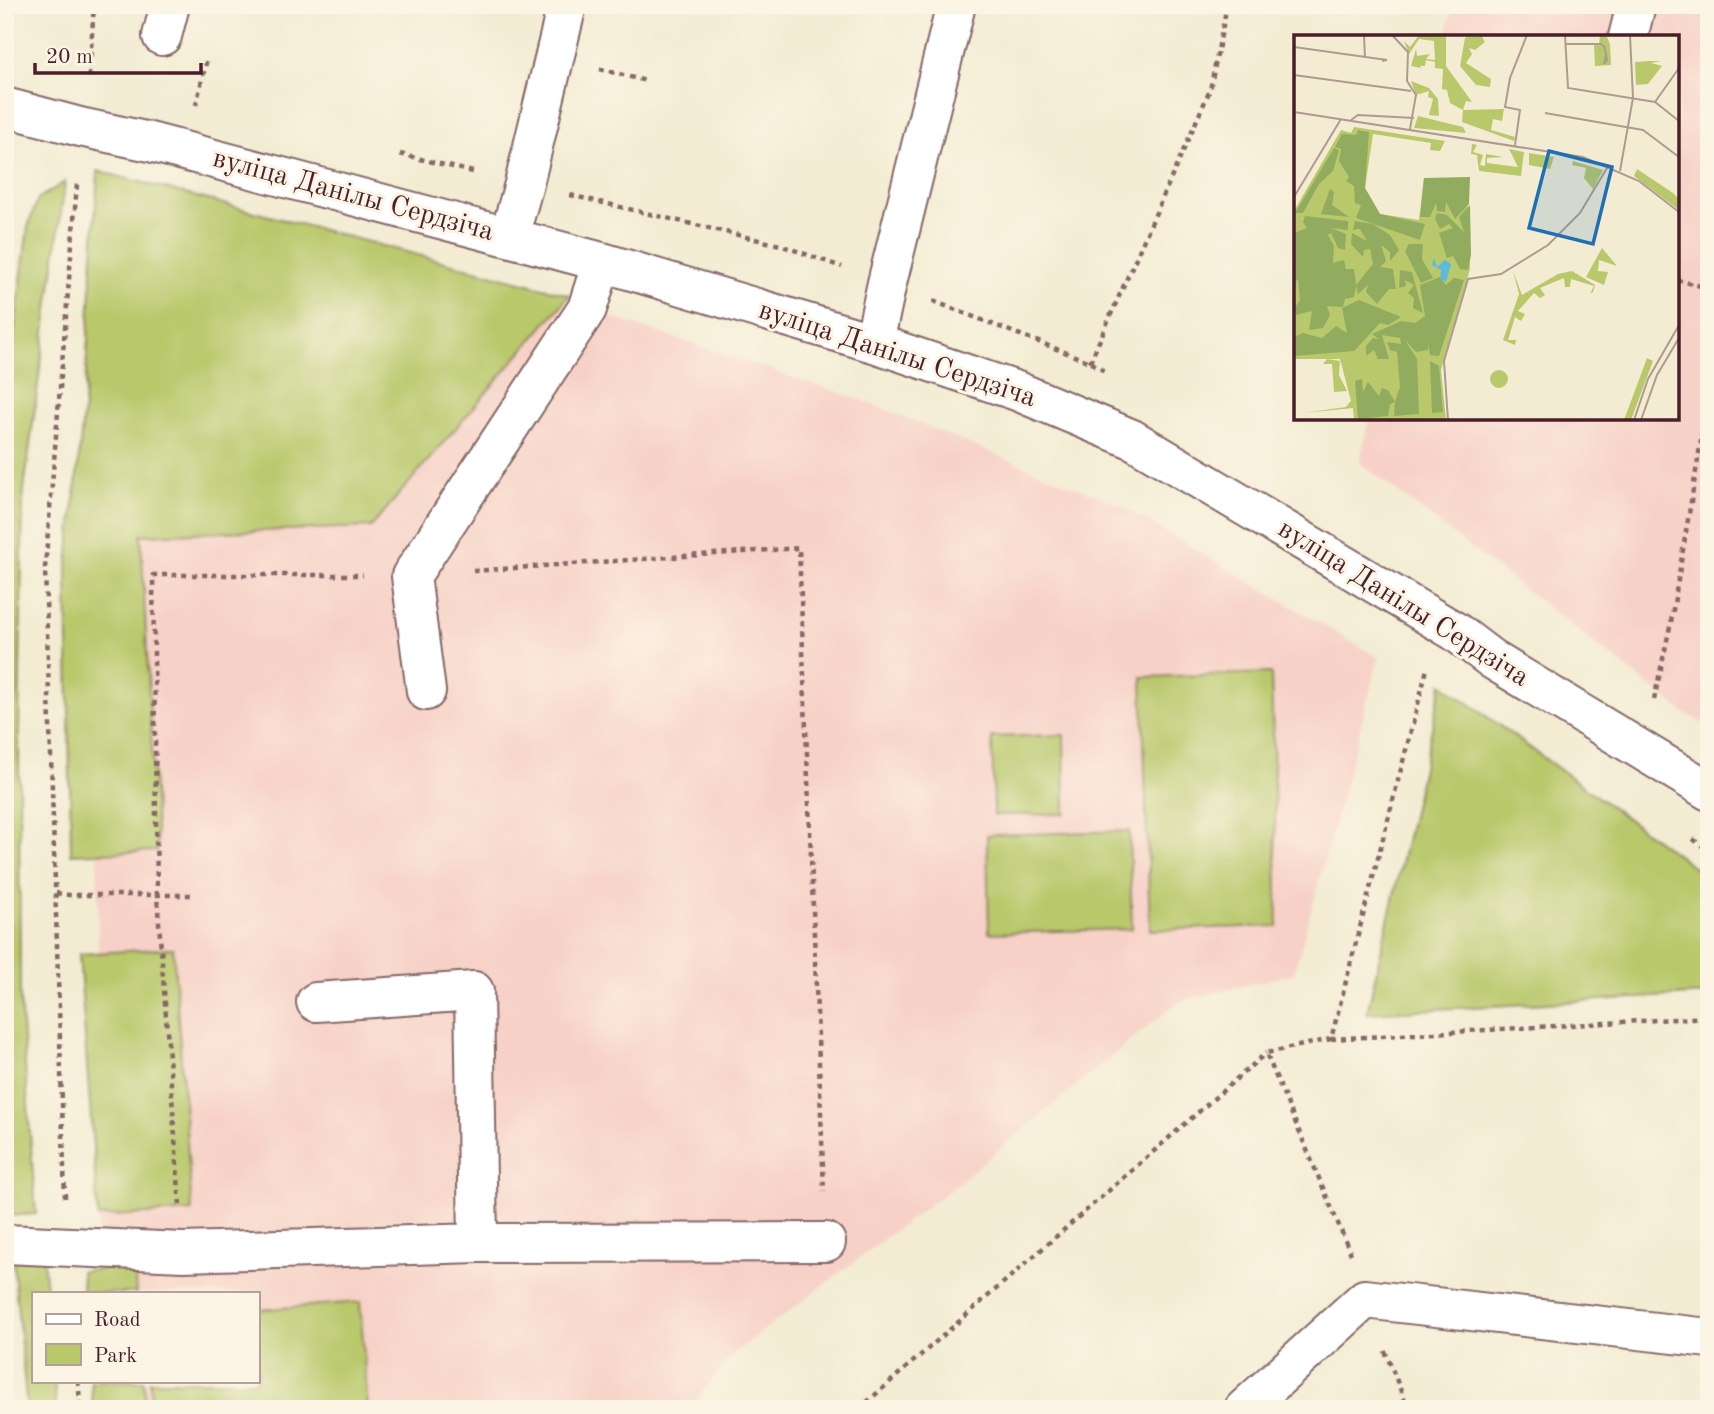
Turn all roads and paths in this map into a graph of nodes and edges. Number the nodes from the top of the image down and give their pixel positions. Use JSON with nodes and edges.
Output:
{"nodes":[{"id":1,"x":94,"y":5,"type":"edge"},
{"id":2,"x":567,"y":5,"type":"edge"},
{"id":3,"x":956,"y":5,"type":"edge"},
{"id":4,"x":1227,"y":5,"type":"edge"},
{"id":5,"x":1636,"y":5,"type":"edge"},
{"id":6,"x":1628,"y":35,"type":"edge"},
{"id":7,"x":597,"y":69,"type":"dead end"},
{"id":8,"x":88,"y":76,"type":"dead end"},
{"id":9,"x":646,"y":81,"type":"dead end"},
{"id":10,"x":5,"y":107,"type":"edge"},
{"id":11,"x":77,"y":184,"type":"dead end"},
{"id":12,"x":509,"y":237,"type":"junction"},
{"id":13,"x":602,"y":262,"type":"junction"},
{"id":14,"x":1679,"y":280,"type":"edge"},
{"id":15,"x":1709,"y":288,"type":"edge"},
{"id":16,"x":874,"y":343,"type":"junction"},
{"id":17,"x":1090,"y":362,"type":"dead end"},
{"id":18,"x":1709,"y":393,"type":"edge"},
{"id":19,"x":799,"y":548,"type":"dead end"},
{"id":20,"x":1427,"y":669,"type":"dead end"},
{"id":21,"x":426,"y":691,"type":"dead end"},
{"id":22,"x":1654,"y":701,"type":"dead end"},
{"id":23,"x":1709,"y":791,"type":"edge"},
{"id":24,"x":55,"y":893,"type":"junction"},
{"id":25,"x":195,"y":895,"type":"dead end"},
{"id":26,"x":157,"y":896,"type":"junction"},
{"id":27,"x":316,"y":1002,"type":"dead end"},
{"id":28,"x":1709,"y":1017,"type":"edge"},
{"id":29,"x":1331,"y":1039,"type":"junction"},
{"id":30,"x":1266,"y":1053,"type":"junction"},
{"id":31,"x":826,"y":1242,"type":"joint"},
{"id":32,"x":5,"y":1244,"type":"edge"},
{"id":33,"x":478,"y":1244,"type":"junction"},
{"id":34,"x":66,"y":1246,"type":"junction"},
{"id":35,"x":183,"y":1252,"type":"junction"},
{"id":36,"x":1365,"y":1299,"type":"junction"},
{"id":37,"x":1709,"y":1338,"type":"edge"},
{"id":38,"x":78,"y":1382,"type":"edge"},
{"id":39,"x":81,"y":1409,"type":"edge"},
{"id":40,"x":859,"y":1409,"type":"edge"},
{"id":41,"x":1244,"y":1409,"type":"edge"},
{"id":42,"x":1408,"y":1409,"type":"edge"}],
"edges":[{"from":1,"to":8,"type":"path"},
{"from":2,"to":12,"type":"street"},
{"from":3,"to":16,"type":"street"},
{"from":4,"to":17,"type":"path"},
{"from":5,"to":6,"type":"street"},
{"from":7,"to":9,"type":"path"},
{"from":10,"to":12,"type":"street","name":"вуліца Данілы Сердзіча"},
{"from":11,"to":24,"type":"path"},
{"from":12,"to":13,"type":"street","name":"вуліца Данілы Сердзіча"},
{"from":13,"to":16,"type":"street","name":"вуліца Данілы Сердзіча"},
{"from":13,"to":21,"type":"street"},
{"from":14,"to":15,"type":"path"},
{"from":16,"to":23,"type":"street","name":"вуліца Данілы Сердзіча"},
{"from":18,"to":22,"type":"path"},
{"from":19,"to":31,"type":"path"},
{"from":20,"to":29,"type":"path"},
{"from":24,"to":26,"type":"path"},
{"from":24,"to":34,"type":"path"},
{"from":25,"to":26,"type":"path"},
{"from":26,"to":35,"type":"path"},
{"from":27,"to":33,"type":"street"},
{"from":28,"to":29,"type":"path"},
{"from":29,"to":30,"type":"path"},
{"from":30,"to":36,"type":"path"},
{"from":30,"to":40,"type":"path"},
{"from":31,"to":33,"type":"street"},
{"from":32,"to":34,"type":"street"},
{"from":33,"to":35,"type":"street"},
{"from":34,"to":35,"type":"street"},
{"from":36,"to":37,"type":"street"},
{"from":36,"to":41,"type":"street"},
{"from":36,"to":42,"type":"path"},
{"from":38,"to":39,"type":"path"}]}
